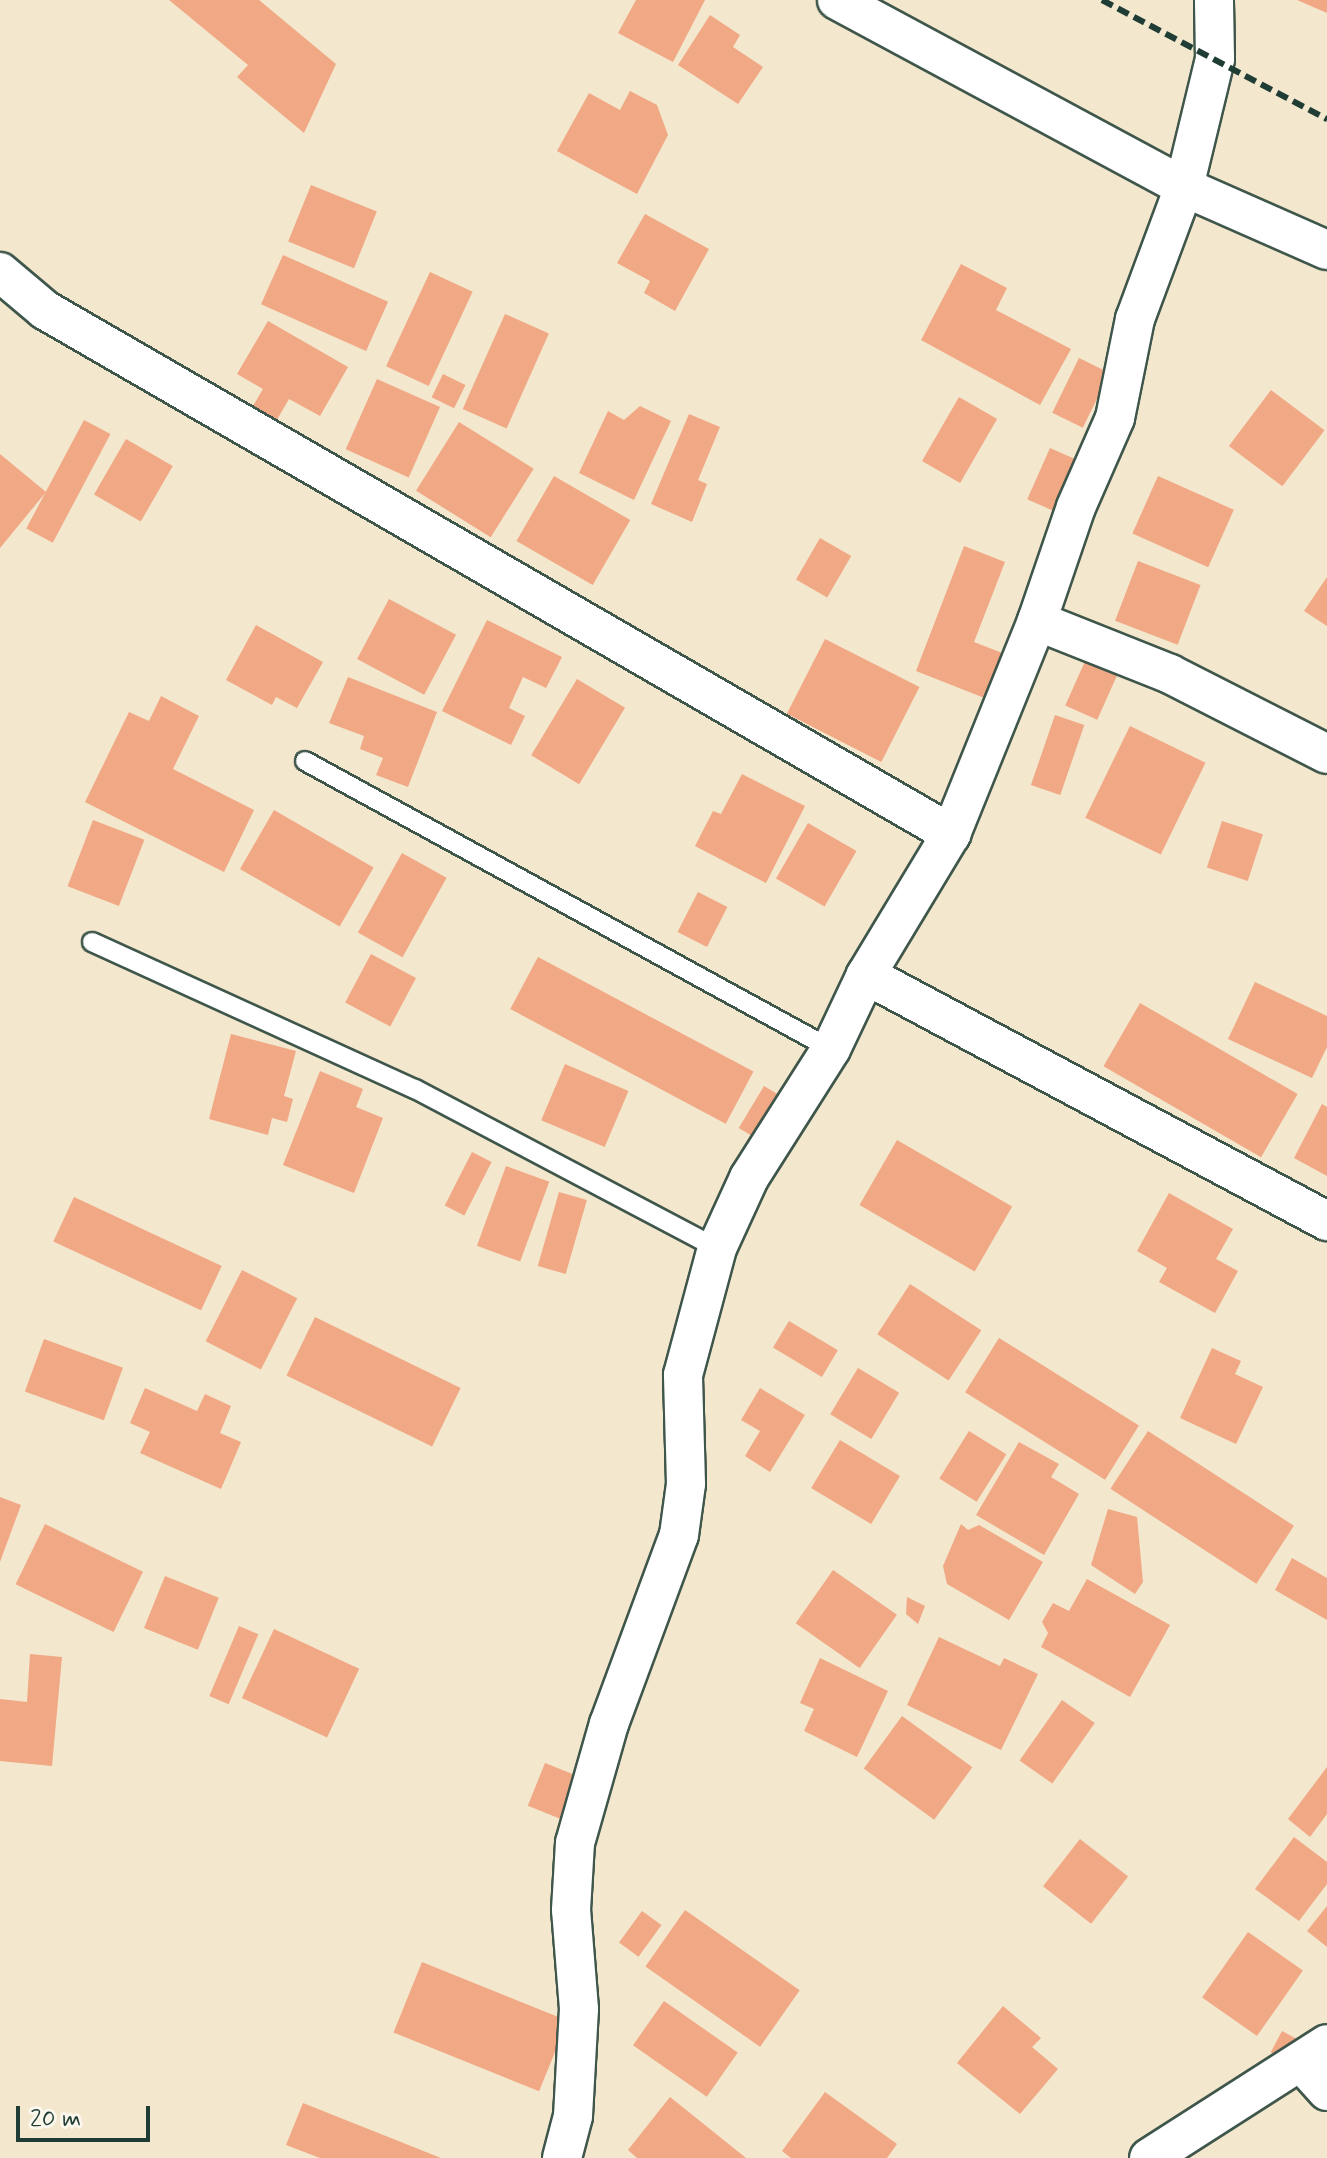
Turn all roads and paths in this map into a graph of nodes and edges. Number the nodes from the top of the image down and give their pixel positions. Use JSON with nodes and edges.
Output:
{"nodes":[{"id":1,"x":837,"y":0,"type":"edge"},
{"id":2,"x":1214,"y":0,"type":"edge"},
{"id":3,"x":1184,"y":187,"type":"junction"},
{"id":4,"x":1327,"y":250,"type":"edge"},
{"id":5,"x":0,"y":272,"type":"edge"},
{"id":6,"x":1037,"y":621,"type":"junction"},
{"id":7,"x":1327,"y":754,"type":"edge"},
{"id":8,"x":305,"y":761,"type":"dead end"},
{"id":9,"x":951,"y":834,"type":"junction"},
{"id":10,"x":92,"y":942,"type":"dead end"},
{"id":11,"x":866,"y":975,"type":"junction"},
{"id":12,"x":831,"y":1049,"type":"junction"},
{"id":13,"x":1327,"y":1221,"type":"edge"},
{"id":14,"x":717,"y":1248,"type":"junction"},
{"id":15,"x":1314,"y":2053,"type":"edge"},
{"id":16,"x":1327,"y":2091,"type":"edge"},
{"id":17,"x":562,"y":2158,"type":"edge"},
{"id":18,"x":1149,"y":2158,"type":"edge"}],
"edges":[{"from":1,"to":3,"type":"street"},
{"from":2,"to":3,"type":"street"},
{"from":3,"to":4,"type":"street"},
{"from":3,"to":6,"type":"street"},
{"from":5,"to":9,"type":"street"},
{"from":6,"to":7,"type":"street"},
{"from":6,"to":9,"type":"street"},
{"from":8,"to":12,"type":"lane"},
{"from":9,"to":11,"type":"street"},
{"from":10,"to":14,"type":"lane"},
{"from":11,"to":12,"type":"street"},
{"from":11,"to":13,"type":"street"},
{"from":12,"to":14,"type":"street"},
{"from":14,"to":17,"type":"street"},
{"from":15,"to":16,"type":"street"},
{"from":15,"to":18,"type":"street"}]}
